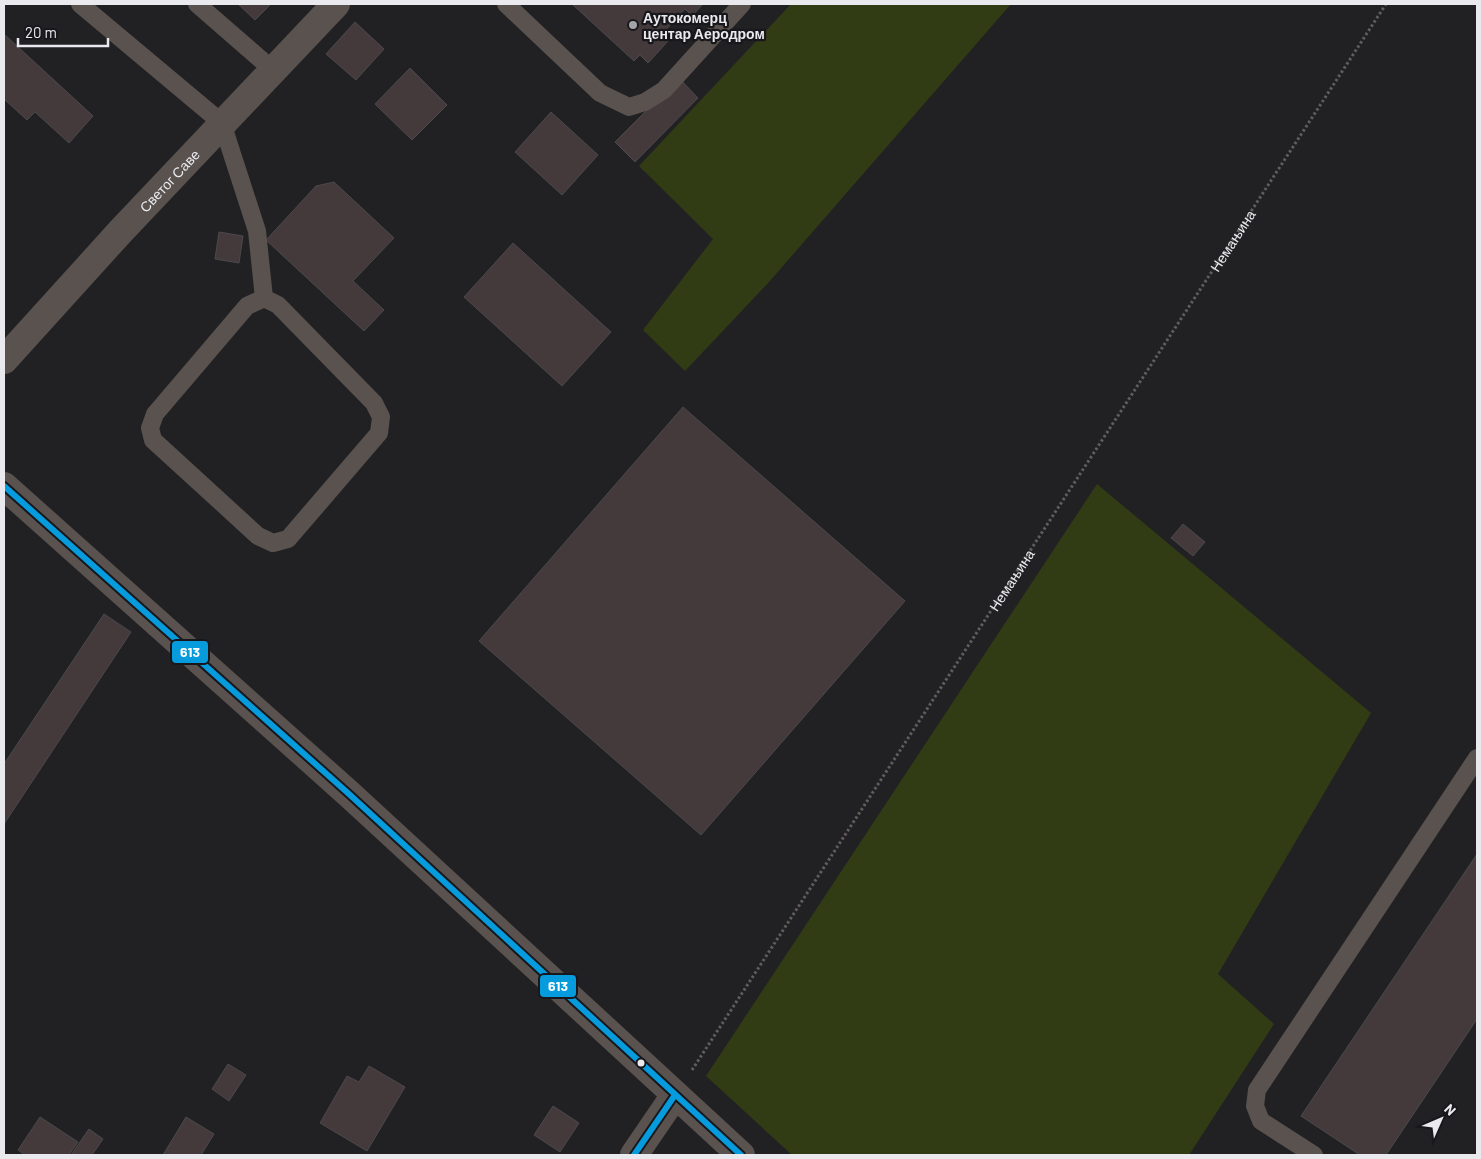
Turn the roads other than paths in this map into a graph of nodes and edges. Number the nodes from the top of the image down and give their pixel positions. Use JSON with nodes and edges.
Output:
{"nodes":[{"id":1,"x":80,"y":4,"type":"edge"},
{"id":2,"x":197,"y":4,"type":"edge"},
{"id":3,"x":336,"y":4,"type":"edge"},
{"id":4,"x":506,"y":4,"type":"edge"},
{"id":5,"x":742,"y":4,"type":"edge"},
{"id":6,"x":272,"y":70,"type":"junction"},
{"id":7,"x":222,"y":123,"type":"junction"},
{"id":8,"x":264,"y":298,"type":"junction"},
{"id":9,"x":4,"y":360,"type":"edge"},
{"id":10,"x":4,"y":486,"type":"edge"},
{"id":11,"x":1477,"y":758,"type":"edge"},
{"id":12,"x":676,"y":1095,"type":"junction"},
{"id":13,"x":634,"y":1155,"type":"edge"},
{"id":14,"x":741,"y":1155,"type":"edge"},
{"id":15,"x":1314,"y":1155,"type":"edge"}],
"edges":[{"from":1,"to":7,"type":"lane"},
{"from":2,"to":6,"type":"lane"},
{"from":3,"to":6,"type":"street","name":"Светог Саве"},
{"from":4,"to":5,"type":"lane"},
{"from":6,"to":7,"type":"street","name":"Светог Саве"},
{"from":7,"to":8,"type":"lane"},
{"from":7,"to":9,"type":"street","name":"Светог Саве"},
{"from":8,"to":8,"type":"lane"},
{"from":10,"to":12,"type":"street"},
{"from":11,"to":15,"type":"lane"},
{"from":12,"to":13,"type":"street"},
{"from":12,"to":14,"type":"street"}]}
